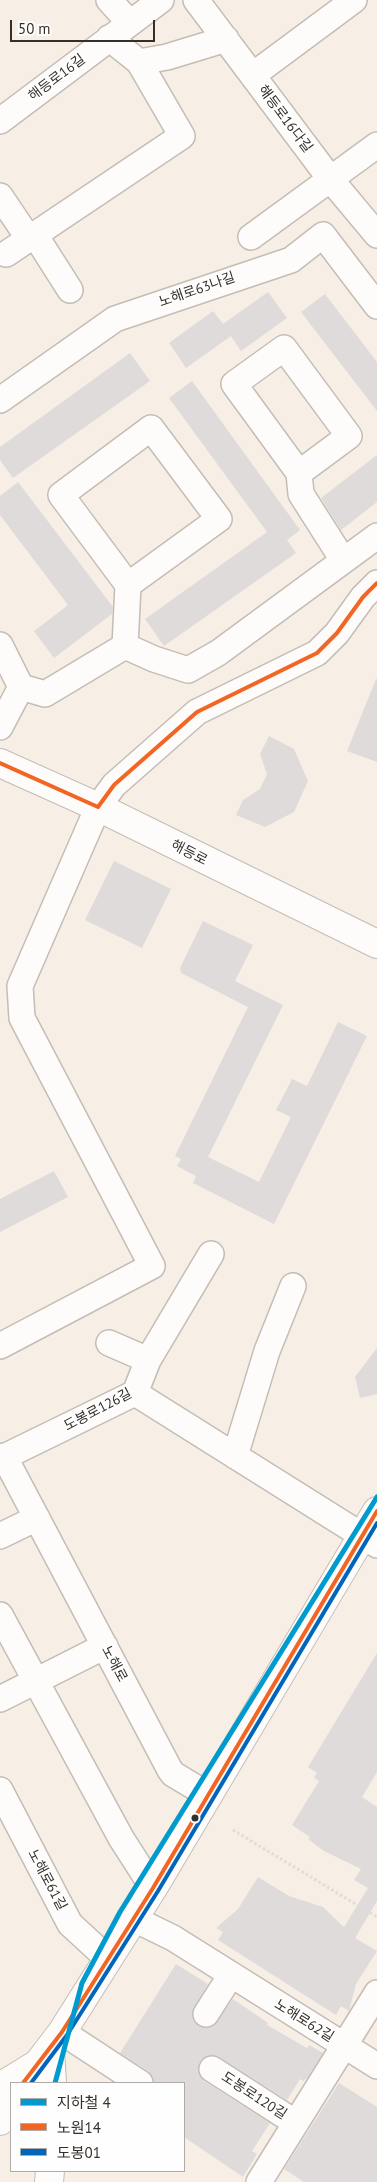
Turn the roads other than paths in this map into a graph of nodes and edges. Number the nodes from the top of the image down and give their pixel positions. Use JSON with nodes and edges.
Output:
{"nodes":[{"id":1,"x":109,"y":0,"type":"edge"},
{"id":2,"x":161,"y":0,"type":"edge"},
{"id":3,"x":196,"y":0,"type":"edge"},
{"id":4,"x":354,"y":0,"type":"edge"},
{"id":5,"x":130,"y":23,"type":"junction"},
{"id":6,"x":110,"y":38,"type":"junction"},
{"id":7,"x":226,"y":39,"type":"junction"},
{"id":8,"x":139,"y":62,"type":"junction"},
{"id":9,"x":252,"y":75,"type":"junction"},
{"id":10,"x":0,"y":121,"type":"edge"},
{"id":11,"x":377,"y":146,"type":"edge"},
{"id":12,"x":331,"y":180,"type":"junction"},
{"id":13,"x":0,"y":196,"type":"edge"},
{"id":14,"x":377,"y":235,"type":"edge"},
{"id":15,"x":251,"y":236,"type":"dead end"},
{"id":16,"x":32,"y":237,"type":"junction"},
{"id":17,"x":6,"y":254,"type":"dead end"},
{"id":18,"x":70,"y":290,"type":"dead end"},
{"id":19,"x":377,"y":306,"type":"edge"},
{"id":20,"x":0,"y":400,"type":"edge"},
{"id":21,"x":299,"y":473,"type":"junction"},
{"id":22,"x":377,"y":536,"type":"edge"},
{"id":23,"x":344,"y":560,"type":"junction"},
{"id":24,"x":377,"y":583,"type":"edge"},
{"id":25,"x":128,"y":585,"type":"junction"},
{"id":26,"x":0,"y":646,"type":"edge"},
{"id":27,"x":126,"y":646,"type":"junction"},
{"id":28,"x":20,"y":687,"type":"junction"},
{"id":29,"x":0,"y":727,"type":"edge"},
{"id":30,"x":0,"y":764,"type":"edge"},
{"id":31,"x":98,"y":807,"type":"junction"},
{"id":32,"x":377,"y":944,"type":"edge"},
{"id":33,"x":211,"y":1254,"type":"dead end"},
{"id":34,"x":293,"y":1286,"type":"dead end"},
{"id":35,"x":108,"y":1343,"type":"dead end"},
{"id":36,"x":0,"y":1346,"type":"edge"},
{"id":37,"x":148,"y":1360,"type":"junction"},
{"id":38,"x":135,"y":1393,"type":"junction"},
{"id":39,"x":234,"y":1456,"type":"junction"},
{"id":40,"x":2,"y":1457,"type":"edge"},
{"id":41,"x":377,"y":1511,"type":"edge"},
{"id":42,"x":37,"y":1518,"type":"junction"},
{"id":43,"x":0,"y":1536,"type":"edge"},
{"id":44,"x":370,"y":1540,"type":"edge"},
{"id":45,"x":0,"y":1615,"type":"edge"},
{"id":46,"x":105,"y":1646,"type":"junction"},
{"id":47,"x":37,"y":1680,"type":"junction"},
{"id":48,"x":0,"y":1699,"type":"edge"},
{"id":49,"x":0,"y":1790,"type":"edge"},
{"id":50,"x":208,"y":1795,"type":"junction"},
{"id":51,"x":153,"y":1888,"type":"junction"},
{"id":52,"x":132,"y":1918,"type":"junction"},
{"id":53,"x":108,"y":1958,"type":"junction"},
{"id":54,"x":231,"y":1975,"type":"junction"},
{"id":55,"x":377,"y":1993,"type":"edge"},
{"id":56,"x":206,"y":2014,"type":"dead end"},
{"id":57,"x":344,"y":2046,"type":"junction"},
{"id":58,"x":44,"y":2063,"type":"edge"},
{"id":59,"x":377,"y":2066,"type":"edge"},
{"id":60,"x":212,"y":2069,"type":"dead end"},
{"id":61,"x":135,"y":2082,"type":"edge"},
{"id":62,"x":0,"y":2087,"type":"edge"},
{"id":63,"x":10,"y":2105,"type":"edge"},
{"id":64,"x":0,"y":2121,"type":"edge"},
{"id":65,"x":296,"y":2123,"type":"junction"},
{"id":66,"x":259,"y":2182,"type":"edge"}],
"edges":[{"from":1,"to":5,"type":"street"},
{"from":2,"to":5,"type":"street","name":"해등로16길"},
{"from":3,"to":7,"type":"street","name":"해등로16다길"},
{"from":4,"to":9,"type":"street"},
{"from":5,"to":6,"type":"street","name":"해등로16길"},
{"from":6,"to":8,"type":"street"},
{"from":6,"to":10,"type":"street","name":"해등로16길"},
{"from":7,"to":8,"type":"street"},
{"from":7,"to":9,"type":"street","name":"해등로16다길"},
{"from":8,"to":16,"type":"street"},
{"from":9,"to":12,"type":"street","name":"해등로16다길"},
{"from":11,"to":12,"type":"street"},
{"from":12,"to":14,"type":"street","name":"해등로16다길"},
{"from":12,"to":15,"type":"street"},
{"from":13,"to":16,"type":"street"},
{"from":16,"to":17,"type":"street"},
{"from":16,"to":18,"type":"street"},
{"from":19,"to":20,"type":"street","name":"노해로63나길"},
{"from":21,"to":21,"type":"street"},
{"from":21,"to":23,"type":"street"},
{"from":22,"to":23,"type":"street"},
{"from":23,"to":27,"type":"street"},
{"from":24,"to":31,"type":"street"},
{"from":25,"to":25,"type":"street"},
{"from":25,"to":27,"type":"street"},
{"from":26,"to":28,"type":"street"},
{"from":27,"to":28,"type":"street"},
{"from":28,"to":29,"type":"street"},
{"from":30,"to":31,"type":"main road","name":"해등로"},
{"from":31,"to":32,"type":"main road","name":"해등로"},
{"from":31,"to":36,"type":"street"},
{"from":33,"to":37,"type":"street","name":"도봉로126길"},
{"from":34,"to":39,"type":"street"},
{"from":35,"to":37,"type":"street"},
{"from":37,"to":38,"type":"street","name":"도봉로126길"},
{"from":38,"to":39,"type":"street"},
{"from":38,"to":40,"type":"street","name":"도봉로126길"},
{"from":39,"to":44,"type":"street"},
{"from":40,"to":42,"type":"street","name":"노해로"},
{"from":41,"to":44,"type":"main road"},
{"from":42,"to":43,"type":"street"},
{"from":42,"to":46,"type":"street","name":"노해로"},
{"from":44,"to":50,"type":"main road"},
{"from":45,"to":47,"type":"street"},
{"from":46,"to":47,"type":"street"},
{"from":46,"to":50,"type":"street","name":"노해로"},
{"from":47,"to":48,"type":"street"},
{"from":47,"to":51,"type":"street"},
{"from":49,"to":53,"type":"street","name":"노해로61길"},
{"from":50,"to":51,"type":"main road"},
{"from":51,"to":52,"type":"main road"},
{"from":52,"to":53,"type":"main road"},
{"from":52,"to":54,"type":"street","name":"노해로62길"},
{"from":53,"to":58,"type":"main road"},
{"from":54,"to":56,"type":"street"},
{"from":54,"to":57,"type":"street","name":"노해로62길"},
{"from":55,"to":57,"type":"street","name":"도봉로120길"},
{"from":57,"to":59,"type":"street","name":"노해로62길"},
{"from":57,"to":65,"type":"street","name":"도봉로120길"},
{"from":58,"to":61,"type":"street"},
{"from":58,"to":62,"type":"main road"},
{"from":60,"to":65,"type":"street","name":"도봉로120길"},
{"from":63,"to":64,"type":"main road"},
{"from":65,"to":66,"type":"street","name":"도봉로120길"}]}
